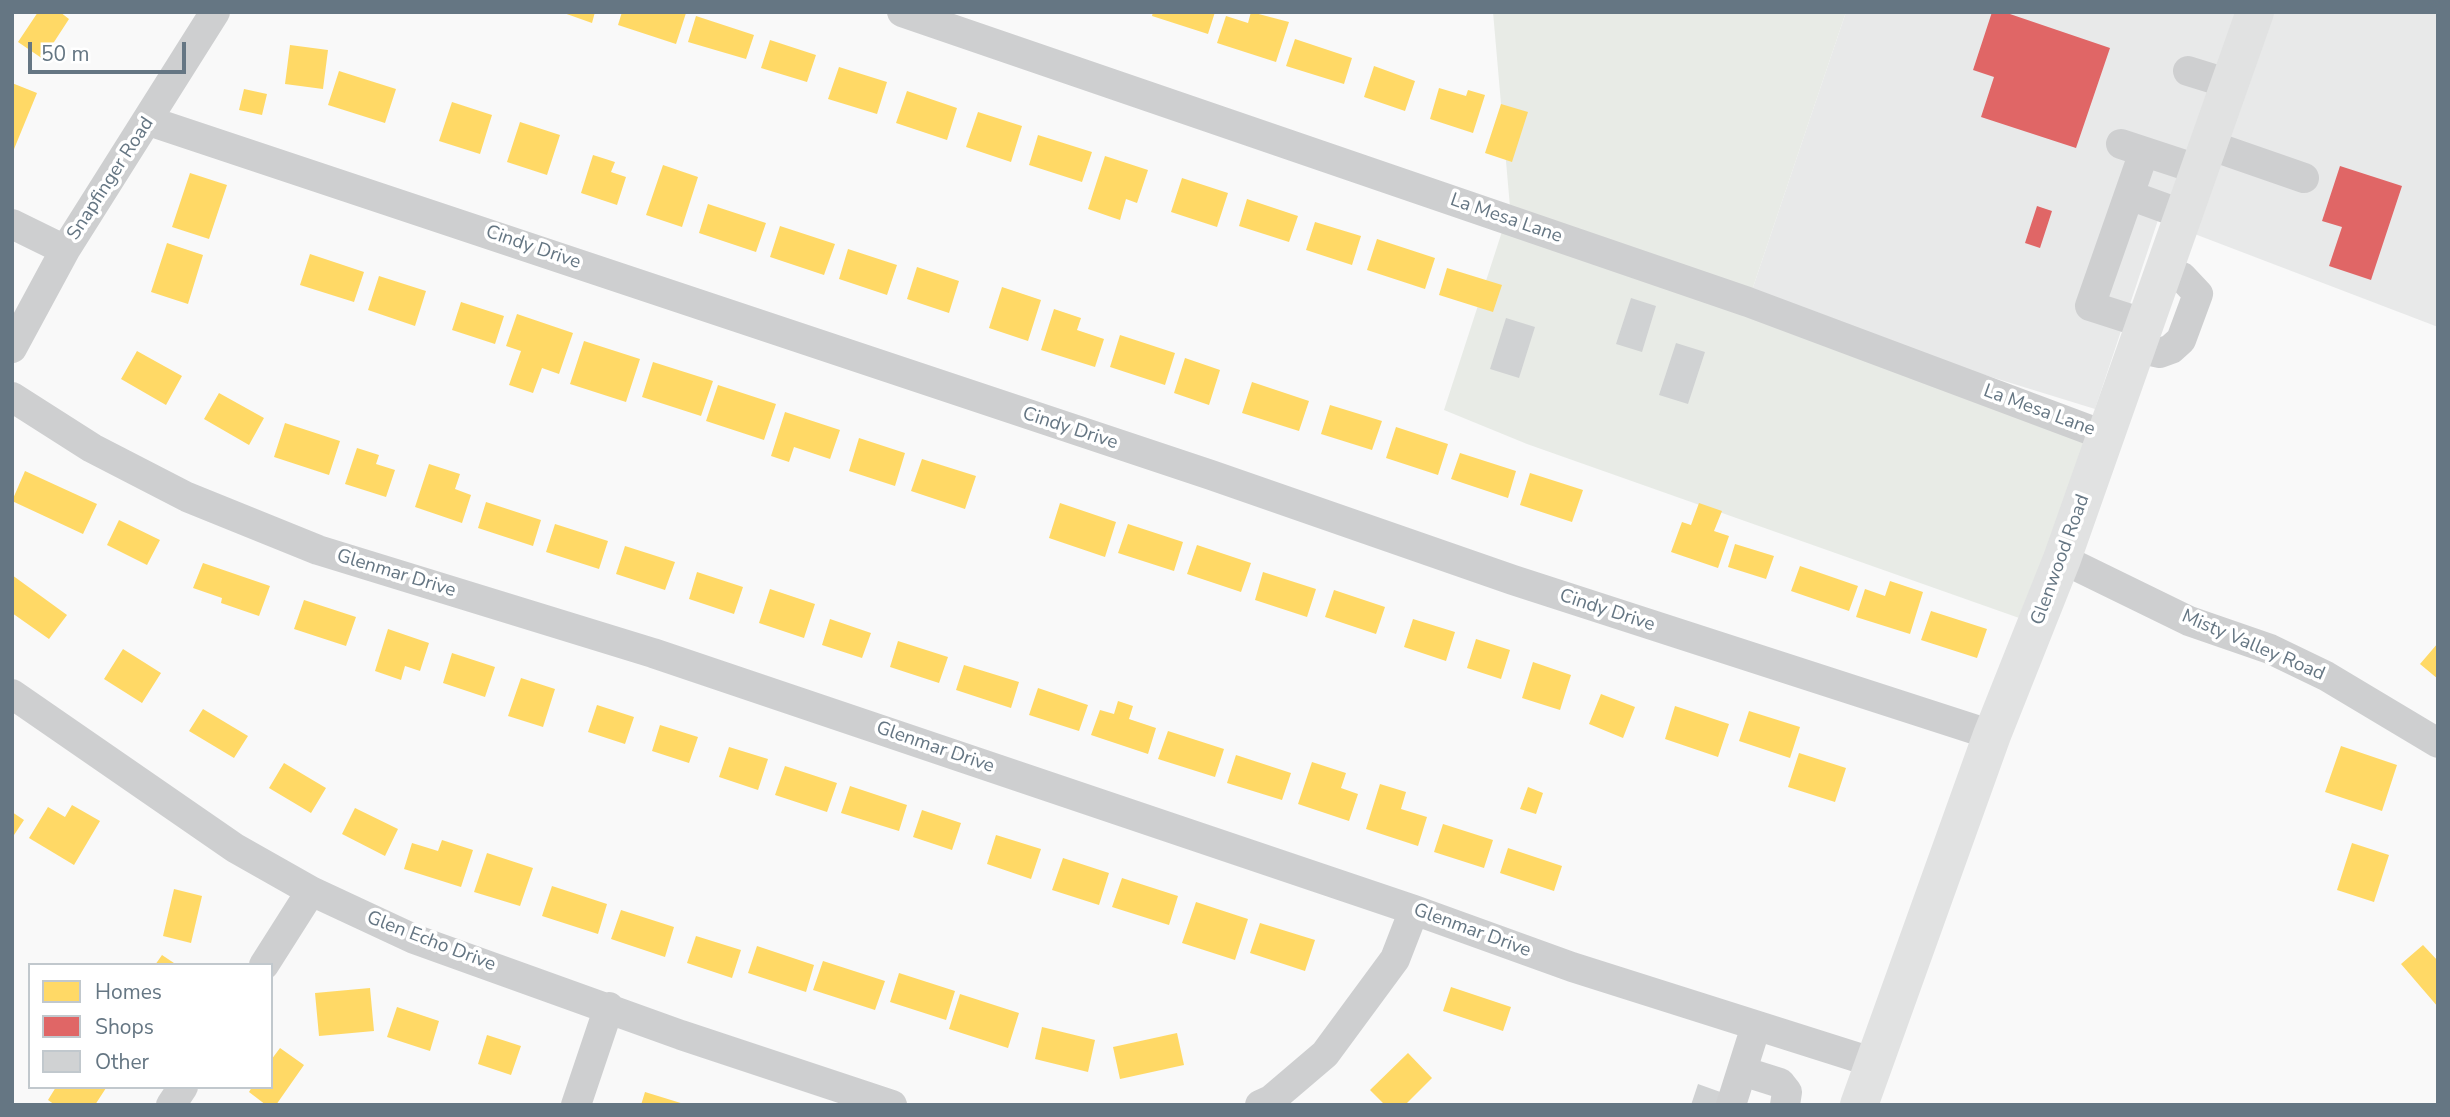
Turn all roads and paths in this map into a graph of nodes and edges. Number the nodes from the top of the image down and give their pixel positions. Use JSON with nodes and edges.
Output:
{"nodes":[{"id":1,"x":215,"y":12,"type":"edge"},
{"id":2,"x":902,"y":12,"type":"edge"},
{"id":3,"x":2255,"y":12,"type":"edge"},
{"id":4,"x":2188,"y":71,"type":"dead end"},
{"id":5,"x":2230,"y":84,"type":"junction"},
{"id":6,"x":149,"y":121,"type":"junction"},
{"id":7,"x":2204,"y":157,"type":"junction"},
{"id":8,"x":2304,"y":178,"type":"dead end"},
{"id":9,"x":2129,"y":195,"type":"junction"},
{"id":10,"x":2184,"y":215,"type":"junction"},
{"id":11,"x":12,"y":223,"type":"edge"},
{"id":12,"x":65,"y":250,"type":"junction"},
{"id":13,"x":2142,"y":336,"type":"junction"},
{"id":14,"x":12,"y":348,"type":"edge"},
{"id":15,"x":12,"y":397,"type":"edge"},
{"id":16,"x":2106,"y":436,"type":"junction"},
{"id":17,"x":2062,"y":559,"type":"junction"},
{"id":18,"x":12,"y":694,"type":"edge"},
{"id":19,"x":1992,"y":735,"type":"junction"},
{"id":20,"x":2438,"y":743,"type":"edge"},
{"id":21,"x":311,"y":891,"type":"junction"},
{"id":22,"x":1414,"y":910,"type":"junction"},
{"id":23,"x":265,"y":963,"type":"edge"},
{"id":24,"x":609,"y":1007,"type":"junction"},
{"id":25,"x":1756,"y":1026,"type":"junction"},
{"id":26,"x":1875,"y":1063,"type":"junction"},
{"id":27,"x":1742,"y":1071,"type":"junction"},
{"id":28,"x":182,"y":1089,"type":"edge"},
{"id":29,"x":171,"y":1105,"type":"edge"},
{"id":30,"x":576,"y":1105,"type":"edge"},
{"id":31,"x":892,"y":1105,"type":"edge"},
{"id":32,"x":1260,"y":1105,"type":"edge"},
{"id":33,"x":1731,"y":1105,"type":"edge"},
{"id":34,"x":1785,"y":1105,"type":"edge"},
{"id":35,"x":1859,"y":1105,"type":"edge"}],
"edges":[{"from":1,"to":6,"type":"street","name":"Snapfinger Road"},
{"from":2,"to":16,"type":"street","name":"La Mesa Lane"},
{"from":3,"to":5,"type":"main road","name":"Glenwood Road"},
{"from":4,"to":5,"type":"street"},
{"from":5,"to":7,"type":"main road","name":"Glenwood Road"},
{"from":6,"to":12,"type":"street","name":"Snapfinger Road"},
{"from":6,"to":19,"type":"street","name":"Cindy Drive"},
{"from":7,"to":8,"type":"street"},
{"from":7,"to":9,"type":"street"},
{"from":7,"to":10,"type":"main road","name":"Glenwood Road"},
{"from":9,"to":10,"type":"street"},
{"from":9,"to":13,"type":"street"},
{"from":10,"to":13,"type":"main road","name":"Glenwood Road"},
{"from":11,"to":12,"type":"street"},
{"from":12,"to":14,"type":"street","name":"Snapfinger Road"},
{"from":13,"to":16,"type":"main road","name":"Glenwood Road"},
{"from":15,"to":22,"type":"street","name":"Glenmar Drive"},
{"from":16,"to":17,"type":"main road","name":"Glenwood Road"},
{"from":17,"to":19,"type":"main road","name":"Glenwood Road"},
{"from":17,"to":20,"type":"street","name":"Misty Valley Road"},
{"from":18,"to":21,"type":"street","name":"Glen Echo Drive"},
{"from":19,"to":26,"type":"main road","name":"Glenwood Road"},
{"from":21,"to":23,"type":"street"},
{"from":21,"to":24,"type":"street","name":"Glen Echo Drive"},
{"from":22,"to":25,"type":"street","name":"Glenmar Drive"},
{"from":22,"to":32,"type":"street"},
{"from":24,"to":30,"type":"street"},
{"from":24,"to":31,"type":"street","name":"Glen Echo Drive"},
{"from":25,"to":26,"type":"street","name":"Glenmar Drive"},
{"from":25,"to":27,"type":"street"},
{"from":26,"to":35,"type":"main road","name":"Glenwood Road"},
{"from":27,"to":33,"type":"street"},
{"from":27,"to":34,"type":"street"},
{"from":28,"to":29,"type":"street"}]}
